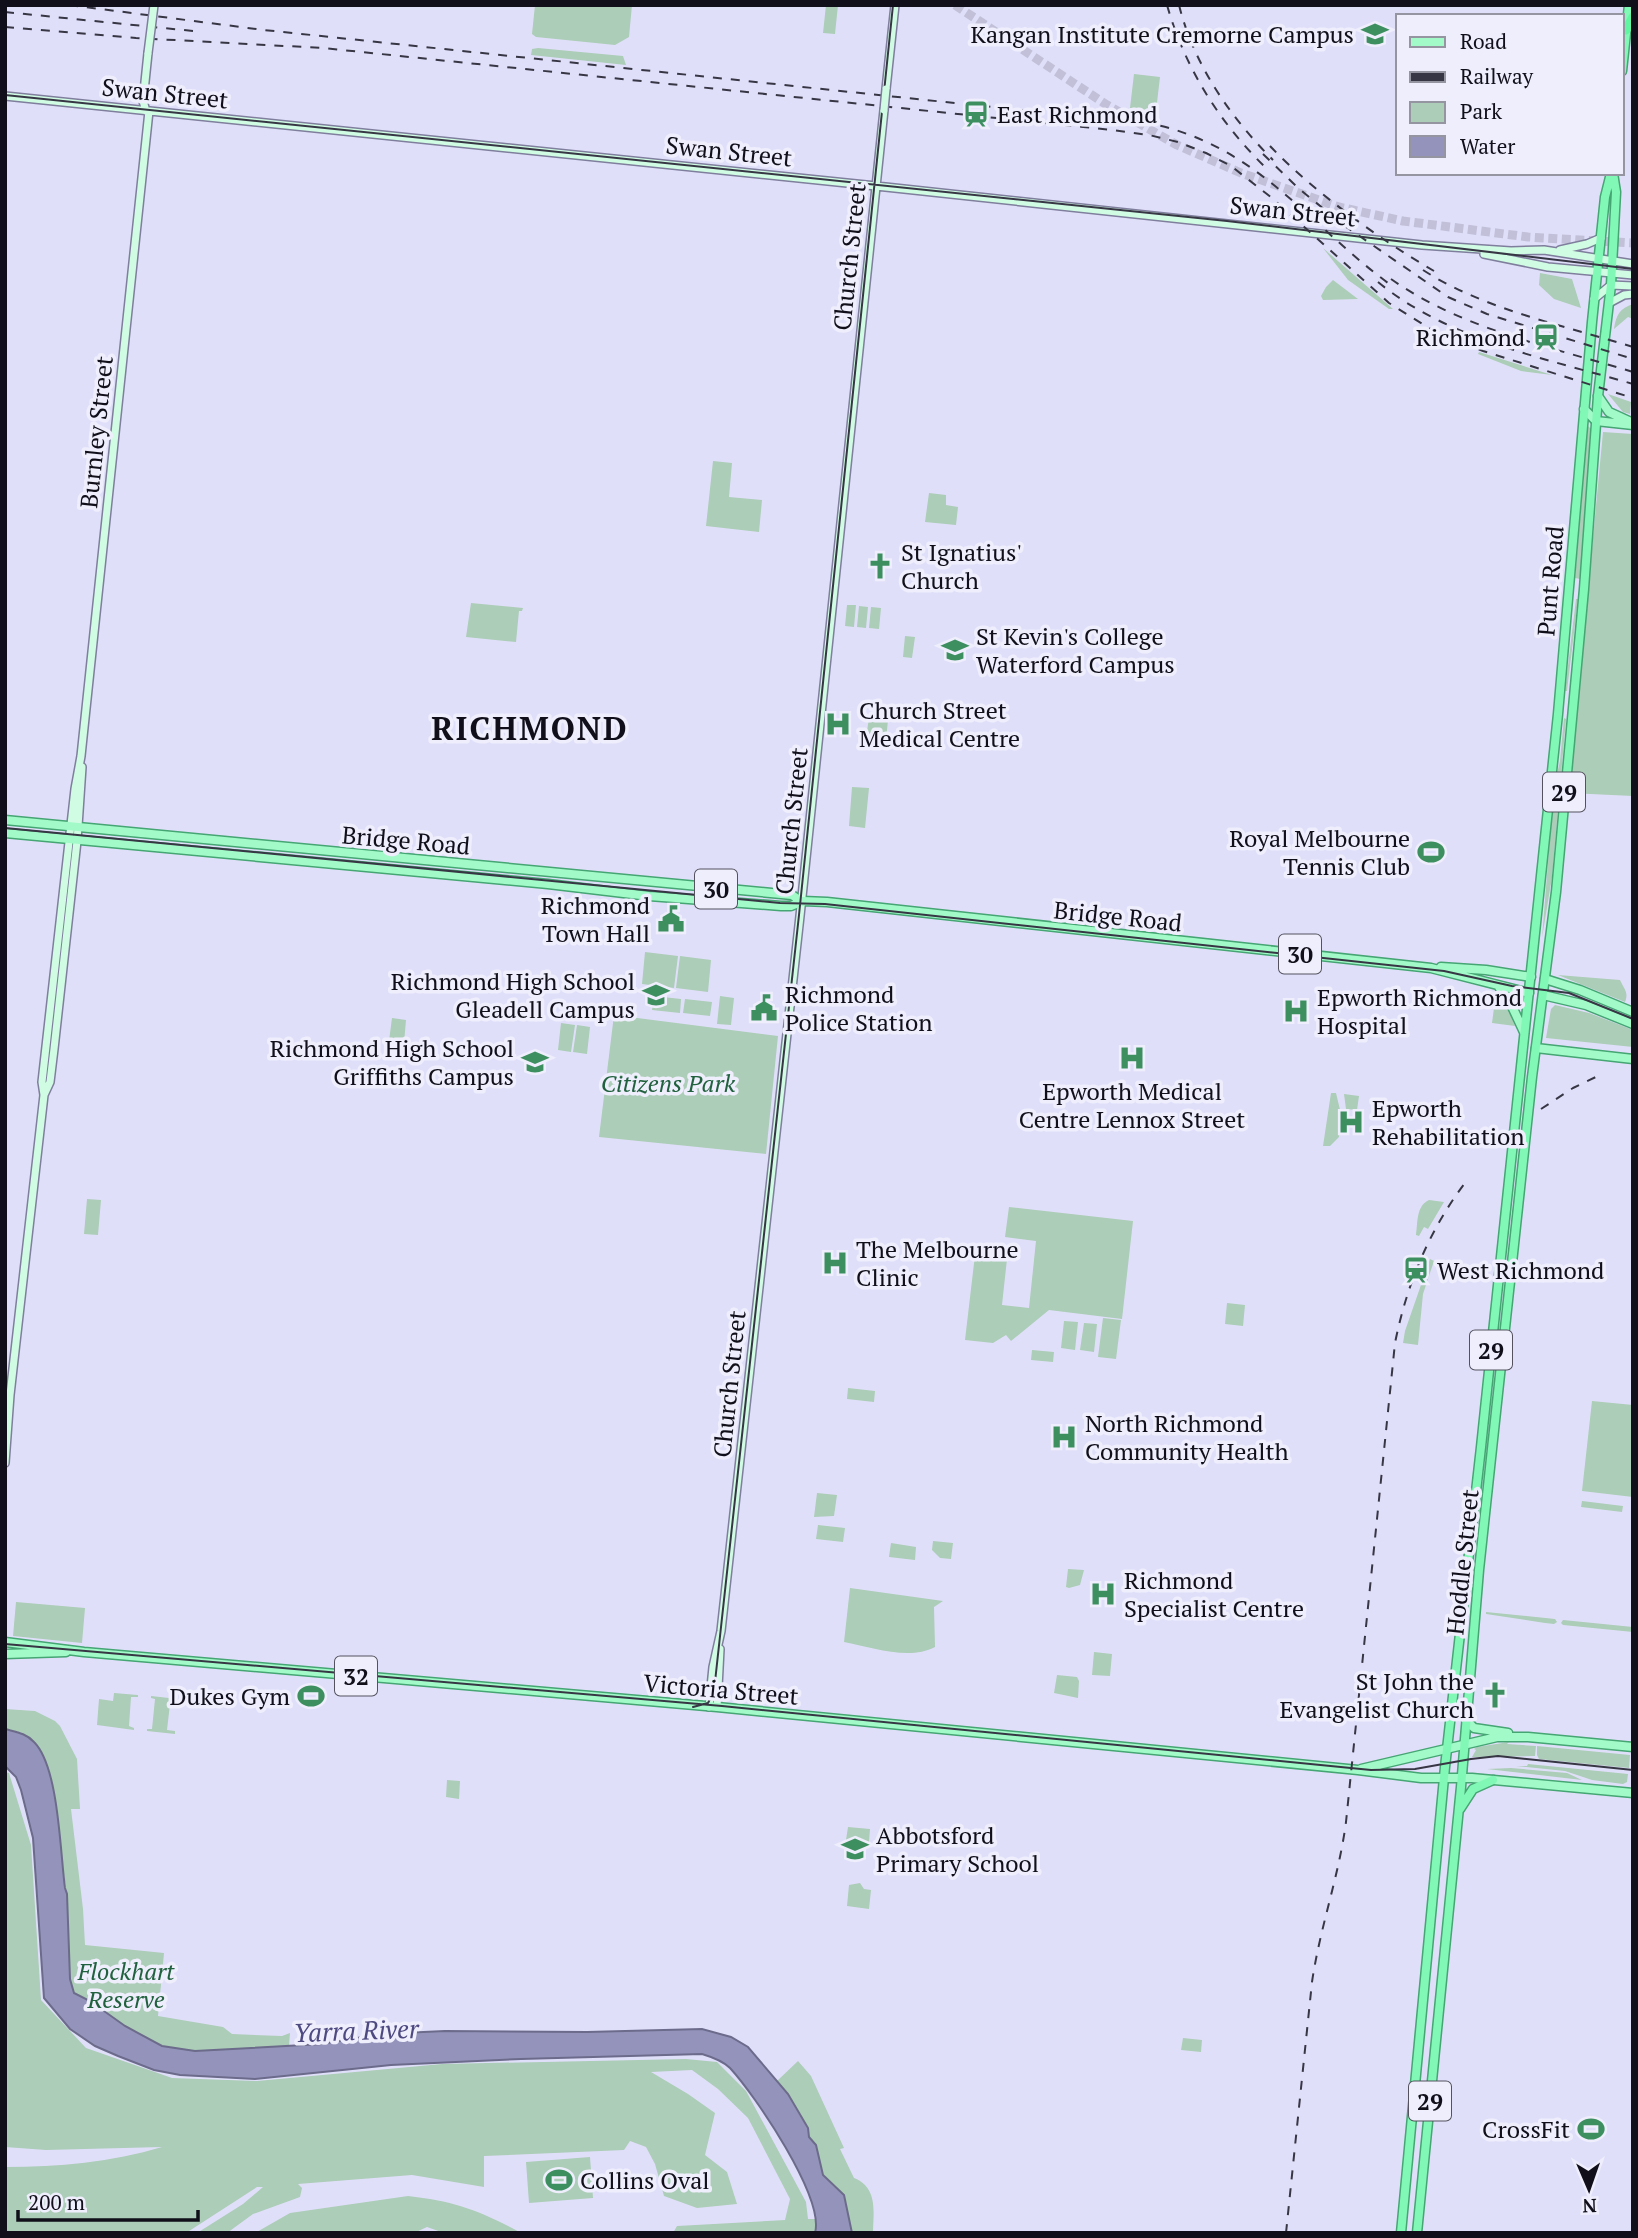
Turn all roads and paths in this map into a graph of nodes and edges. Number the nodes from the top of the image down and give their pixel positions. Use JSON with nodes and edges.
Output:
{"nodes":[{"id":1,"x":154,"y":5,"type":"edge"},
{"id":2,"x":895,"y":5,"type":"edge"},
{"id":3,"x":1629,"y":5,"type":"edge"},
{"id":4,"x":1633,"y":17,"type":"edge"},
{"id":5,"x":1626,"y":30,"type":"junction"},
{"id":6,"x":1624,"y":50,"type":"edge"},
{"id":7,"x":5,"y":96,"type":"edge"},
{"id":8,"x":148,"y":111,"type":"junction"},
{"id":9,"x":1611,"y":175,"type":"edge"},
{"id":10,"x":1612,"y":175,"type":"edge"},
{"id":11,"x":876,"y":186,"type":"junction"},
{"id":12,"x":1601,"y":238,"type":"junction"},
{"id":13,"x":1448,"y":247,"type":"junction"},
{"id":14,"x":1549,"y":250,"type":"junction"},
{"id":15,"x":1599,"y":258,"type":"junction"},
{"id":16,"x":1613,"y":261,"type":"junction"},
{"id":17,"x":1633,"y":264,"type":"edge"},
{"id":18,"x":1597,"y":273,"type":"junction"},
{"id":19,"x":1612,"y":274,"type":"junction"},
{"id":20,"x":1633,"y":275,"type":"edge"},
{"id":21,"x":1611,"y":285,"type":"junction"},
{"id":22,"x":1633,"y":286,"type":"edge"},
{"id":23,"x":1633,"y":295,"type":"edge"},
{"id":24,"x":1594,"y":299,"type":"junction"},
{"id":25,"x":1609,"y":303,"type":"junction"},
{"id":26,"x":1598,"y":396,"type":"junction"},
{"id":27,"x":1584,"y":409,"type":"junction"},
{"id":28,"x":1596,"y":421,"type":"junction"},
{"id":29,"x":1633,"y":424,"type":"edge"},
{"id":30,"x":5,"y":820,"type":"edge"},
{"id":31,"x":74,"y":825,"type":"junction"},
{"id":32,"x":5,"y":833,"type":"edge"},
{"id":33,"x":153,"y":835,"type":"junction"},
{"id":34,"x":73,"y":840,"type":"junction"},
{"id":35,"x":216,"y":841,"type":"junction"},
{"id":36,"x":152,"y":847,"type":"junction"},
{"id":37,"x":282,"y":848,"type":"junction"},
{"id":38,"x":318,"y":851,"type":"junction"},
{"id":39,"x":215,"y":853,"type":"junction"},
{"id":40,"x":281,"y":859,"type":"junction"},
{"id":41,"x":320,"y":863,"type":"junction"},
{"id":42,"x":529,"y":871,"type":"junction"},
{"id":43,"x":550,"y":873,"type":"junction"},
{"id":44,"x":594,"y":876,"type":"junction"},
{"id":45,"x":528,"y":883,"type":"junction"},
{"id":46,"x":548,"y":884,"type":"junction"},
{"id":47,"x":674,"y":885,"type":"junction"},
{"id":48,"x":709,"y":888,"type":"junction"},
{"id":49,"x":593,"y":889,"type":"junction"},
{"id":50,"x":673,"y":897,"type":"junction"},
{"id":51,"x":708,"y":900,"type":"junction"},
{"id":52,"x":802,"y":902,"type":"junction"},
{"id":53,"x":967,"y":918,"type":"junction"},
{"id":54,"x":982,"y":920,"type":"junction"},
{"id":55,"x":1033,"y":926,"type":"junction"},
{"id":56,"x":1044,"y":927,"type":"junction"},
{"id":57,"x":1551,"y":937,"type":"junction"},
{"id":58,"x":1534,"y":943,"type":"junction"},
{"id":59,"x":1431,"y":968,"type":"junction"},
{"id":60,"x":1531,"y":977,"type":"junction"},
{"id":61,"x":1545,"y":979,"type":"junction"},
{"id":62,"x":1499,"y":987,"type":"junction"},
{"id":63,"x":1529,"y":993,"type":"junction"},
{"id":64,"x":1543,"y":995,"type":"junction"},
{"id":65,"x":1632,"y":1012,"type":"edge"},
{"id":66,"x":1631,"y":1023,"type":"edge"},
{"id":67,"x":1524,"y":1033,"type":"junction"},
{"id":68,"x":1536,"y":1048,"type":"junction"},
{"id":69,"x":1633,"y":1059,"type":"edge"},
{"id":70,"x":10,"y":1401,"type":"junction"},
{"id":71,"x":5,"y":1420,"type":"edge"},
{"id":72,"x":5,"y":1463,"type":"edge"},
{"id":73,"x":5,"y":1642,"type":"edge"},
{"id":74,"x":79,"y":1652,"type":"junction"},
{"id":75,"x":5,"y":1654,"type":"edge"},
{"id":76,"x":713,"y":1707,"type":"junction"},
{"id":77,"x":1466,"y":1720,"type":"junction"},
{"id":78,"x":1528,"y":1737,"type":"junction"},
{"id":79,"x":1465,"y":1744,"type":"junction"},
{"id":80,"x":1633,"y":1747,"type":"edge"},
{"id":81,"x":1447,"y":1748,"type":"junction"},
{"id":82,"x":1294,"y":1764,"type":"junction"},
{"id":83,"x":1377,"y":1765,"type":"junction"},
{"id":84,"x":1358,"y":1770,"type":"junction"},
{"id":85,"x":1387,"y":1775,"type":"junction"},
{"id":86,"x":1461,"y":1778,"type":"junction"},
{"id":87,"x":1444,"y":1779,"type":"junction"},
{"id":88,"x":1493,"y":1780,"type":"junction"},
{"id":89,"x":1633,"y":1793,"type":"edge"},
{"id":90,"x":1458,"y":1815,"type":"junction"},
{"id":91,"x":1401,"y":2233,"type":"edge"},
{"id":92,"x":1417,"y":2233,"type":"edge"}],
"edges":[{"from":1,"to":8,"type":"main road","name":"Burnley Street","bridge":true},
{"from":2,"to":11,"type":"main road","name":"Church Street","bridge":true},
{"from":3,"to":5,"type":"highway"},
{"from":4,"to":5,"type":"highway"},
{"from":5,"to":6,"type":"highway"},
{"from":7,"to":8,"type":"main road","name":"Swan Street"},
{"from":8,"to":11,"type":"main road","name":"Swan Street"},
{"from":8,"to":31,"type":"main road","name":"Burnley Street"},
{"from":9,"to":12,"type":"highway","name":"Punt Road","number":"29"},
{"from":10,"to":16,"type":"highway","name":"Punt Road","number":"29"},
{"from":11,"to":13,"type":"main road","name":"Swan Street"},
{"from":11,"to":52,"type":"main road","name":"Church Street"},
{"from":12,"to":14,"type":"main road"},
{"from":12,"to":15,"type":"highway","name":"Punt Road","number":"29"},
{"from":13,"to":14,"type":"main road","name":"Swan Street"},
{"from":13,"to":18,"type":"main road","name":"Swan Street"},
{"from":14,"to":15,"type":"main road","name":"Swan Street"},
{"from":15,"to":16,"type":"main road","name":"Swan Street"},
{"from":15,"to":18,"type":"highway","name":"Punt Road","number":"29"},
{"from":16,"to":17,"type":"main road","name":"Swan Street"},
{"from":16,"to":19,"type":"highway","name":"Punt Road","number":"29"},
{"from":18,"to":19,"type":"main road","name":"Swan Street"},
{"from":18,"to":24,"type":"highway","name":"Punt Road","number":"29"},
{"from":19,"to":20,"type":"main road","name":"Swan Street"},
{"from":19,"to":21,"type":"highway","name":"Punt Road","number":"29"},
{"from":21,"to":22,"type":"main road"},
{"from":21,"to":24,"type":"main road"},
{"from":21,"to":25,"type":"highway","name":"Punt Road","number":"29"},
{"from":23,"to":25,"type":"main road"},
{"from":24,"to":27,"type":"highway","name":"Punt Road","number":"29"},
{"from":25,"to":26,"type":"highway","name":"Punt Road","number":"29"},
{"from":26,"to":28,"type":"highway","name":"Punt Road","number":"29"},
{"from":26,"to":29,"type":"main road"},
{"from":27,"to":28,"type":"main road"},
{"from":27,"to":58,"type":"highway","name":"Punt Road","number":"29"},
{"from":28,"to":29,"type":"main road"},
{"from":28,"to":57,"type":"highway","name":"Punt Road","number":"29"},
{"from":30,"to":31,"type":"main road","name":"Bridge Road","number":"30"},
{"from":31,"to":33,"type":"main road","name":"Bridge Road","number":"30"},
{"from":31,"to":34,"type":"main road","name":"Burnley Street"},
{"from":32,"to":34,"type":"main road","name":"Bridge Road","number":"30"},
{"from":33,"to":35,"type":"main road","name":"Bridge Road","number":"30"},
{"from":33,"to":36,"type":"main road"},
{"from":34,"to":36,"type":"main road","name":"Bridge Road","number":"30"},
{"from":34,"to":70,"type":"main road","name":"Burnley Street"},
{"from":35,"to":37,"type":"main road","name":"Bridge Road","number":"30"},
{"from":35,"to":39,"type":"main road"},
{"from":36,"to":39,"type":"main road","name":"Bridge Road","number":"30"},
{"from":37,"to":38,"type":"main road","name":"Bridge Road","number":"30"},
{"from":37,"to":40,"type":"main road"},
{"from":38,"to":41,"type":"main road"},
{"from":38,"to":42,"type":"main road","name":"Bridge Road","number":"30"},
{"from":39,"to":40,"type":"main road","name":"Bridge Road","number":"30"},
{"from":40,"to":41,"type":"main road","name":"Bridge Road","number":"30"},
{"from":41,"to":45,"type":"main road","name":"Bridge Road","number":"30"},
{"from":42,"to":43,"type":"main road","name":"Bridge Road","number":"30"},
{"from":42,"to":45,"type":"main road"},
{"from":43,"to":44,"type":"main road","name":"Bridge Road","number":"30"},
{"from":43,"to":46,"type":"main road"},
{"from":44,"to":47,"type":"main road","name":"Bridge Road","number":"30"},
{"from":44,"to":49,"type":"main road"},
{"from":45,"to":46,"type":"main road","name":"Bridge Road","number":"30"},
{"from":46,"to":49,"type":"main road","name":"Bridge Road","number":"30"},
{"from":47,"to":48,"type":"main road","name":"Bridge Road","number":"30"},
{"from":47,"to":50,"type":"main road"},
{"from":48,"to":51,"type":"main road"},
{"from":48,"to":52,"type":"main road","name":"Bridge Road","number":"30"},
{"from":49,"to":50,"type":"main road","name":"Bridge Road","number":"30"},
{"from":50,"to":51,"type":"main road","name":"Bridge Road","number":"30"},
{"from":51,"to":52,"type":"main road","name":"Bridge Road","number":"30"},
{"from":52,"to":53,"type":"main road","name":"Bridge Road","number":"30"},
{"from":52,"to":76,"type":"main road","name":"Church Street"},
{"from":53,"to":54,"type":"main road","name":"Bridge Road","number":"30"},
{"from":53,"to":55,"type":"main road","number":"30"},
{"from":54,"to":55,"type":"main road","name":"Bridge Road","number":"30"},
{"from":54,"to":56,"type":"main road","number":"30"},
{"from":55,"to":56,"type":"main road","name":"Bridge Road","number":"30"},
{"from":56,"to":59,"type":"main road","name":"Bridge Road","number":"30"},
{"from":57,"to":58,"type":"highway"},
{"from":57,"to":61,"type":"highway","name":"Punt Road","number":"29"},
{"from":58,"to":60,"type":"highway","name":"Punt Road","number":"29"},
{"from":59,"to":60,"type":"main road","name":"Bridge Road","number":"30"},
{"from":59,"to":62,"type":"main road","name":"Bridge Road","number":"30"},
{"from":60,"to":61,"type":"highway","name":"Bridge Road","number":"30"},
{"from":60,"to":63,"type":"highway","name":"Punt Road","number":"29"},
{"from":61,"to":64,"type":"highway","name":"Hoddle Street","number":"29"},
{"from":61,"to":65,"type":"main road","number":"30"},
{"from":62,"to":63,"type":"main road","name":"Bridge Road","number":"30"},
{"from":62,"to":67,"type":"main road"},
{"from":63,"to":64,"type":"highway","number":"30"},
{"from":63,"to":67,"type":"highway","name":"Hoddle Street","number":"29"},
{"from":64,"to":66,"type":"main road","number":"30"},
{"from":64,"to":68,"type":"highway","name":"Hoddle Street","number":"29"},
{"from":65,"to":66,"type":"main road"},
{"from":67,"to":68,"type":"highway"},
{"from":67,"to":81,"type":"highway","name":"Hoddle Street","number":"29"},
{"from":68,"to":69,"type":"main road"},
{"from":68,"to":77,"type":"highway","name":"Hoddle Street","number":"29"},
{"from":70,"to":71,"type":"main road","name":"Burnley Street"},
{"from":70,"to":72,"type":"main road","name":"Burnley Street"},
{"from":73,"to":74,"type":"main road","name":"Victoria Street","number":"32"},
{"from":74,"to":75,"type":"main road","name":"Victoria Street","number":"32"},
{"from":74,"to":76,"type":"main road","name":"Victoria Street","number":"32"},
{"from":76,"to":82,"type":"main road","name":"Victoria Street","number":"32"},
{"from":77,"to":78,"type":"main road"},
{"from":77,"to":79,"type":"highway","name":"Hoddle Street","number":"29"},
{"from":78,"to":79,"type":"main road","number":"32"},
{"from":78,"to":80,"type":"main road","number":"32"},
{"from":79,"to":81,"type":"main road","number":"32"},
{"from":79,"to":86,"type":"highway","name":"Hoddle Street","number":"29"},
{"from":81,"to":83,"type":"main road","number":"32"},
{"from":81,"to":87,"type":"highway","name":"Hoddle Street","number":"29"},
{"from":82,"to":83,"type":"main road","number":"32"},
{"from":82,"to":84,"type":"main road","number":"32"},
{"from":82,"to":85,"type":"main road","number":"32"},
{"from":83,"to":84,"type":"main road","number":"32"},
{"from":84,"to":85,"type":"main road","number":"32"},
{"from":85,"to":87,"type":"main road","number":"32"},
{"from":86,"to":87,"type":"main road","number":"32"},
{"from":86,"to":88,"type":"main road","number":"32"},
{"from":86,"to":90,"type":"highway","name":"Hoddle Street","number":"29"},
{"from":87,"to":91,"type":"highway","name":"Hoddle Street","number":"29"},
{"from":88,"to":89,"type":"main road","number":"32"},
{"from":88,"to":90,"type":"highway"},
{"from":90,"to":92,"type":"highway","name":"Hoddle Street","number":"29"}]}
